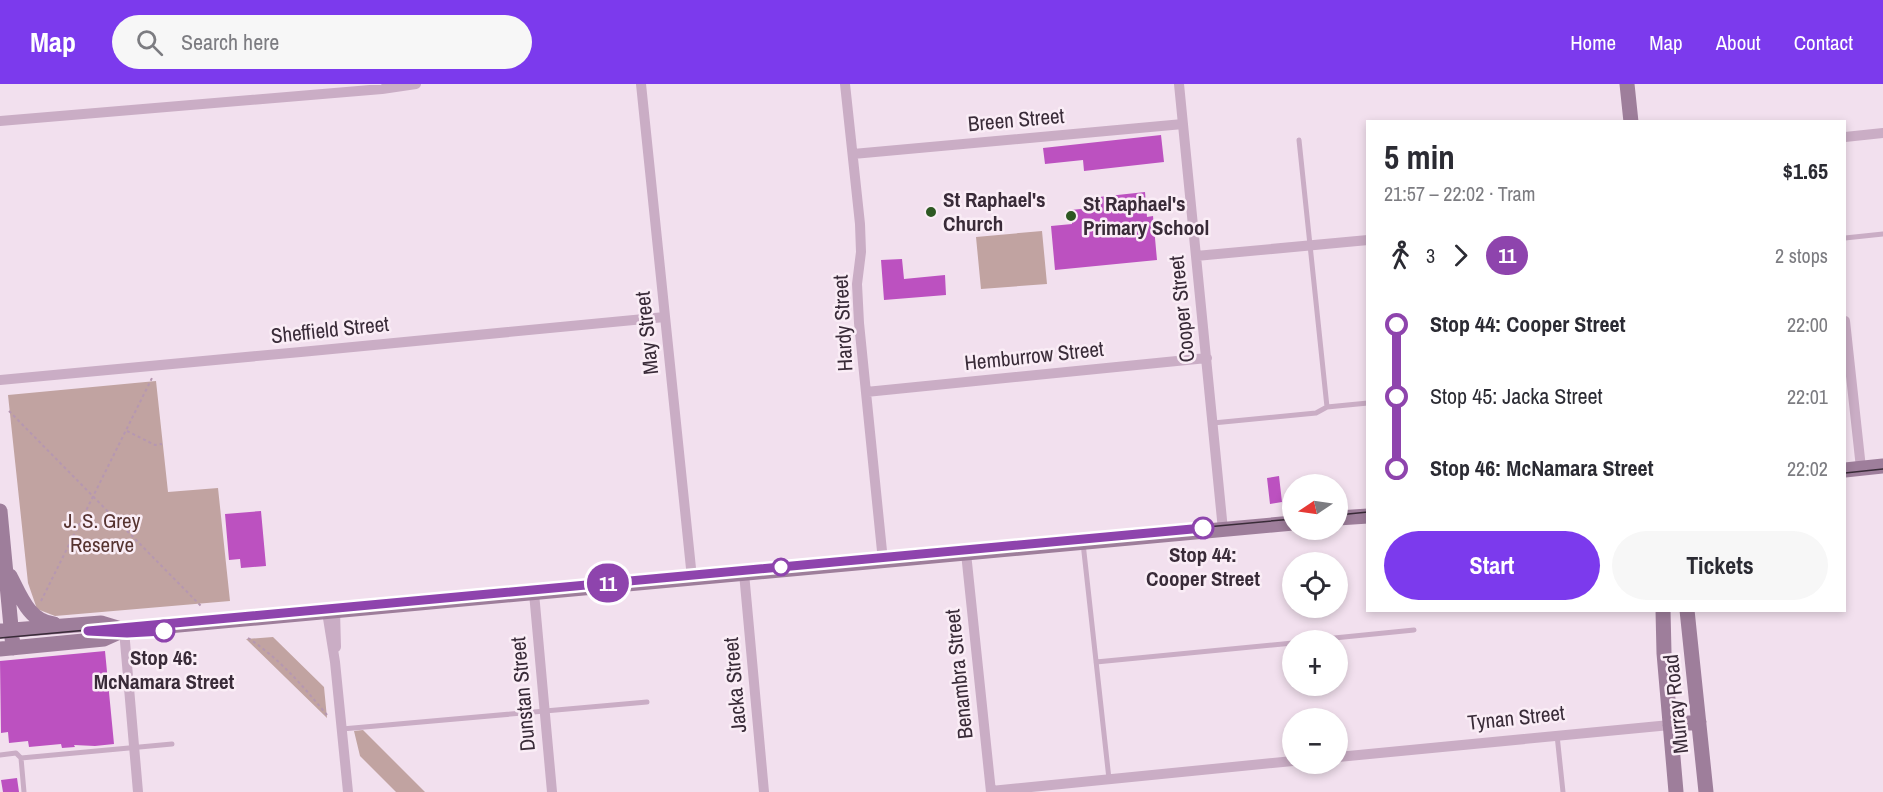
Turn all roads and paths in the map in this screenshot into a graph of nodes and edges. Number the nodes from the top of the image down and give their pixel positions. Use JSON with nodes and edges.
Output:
{"nodes":[{"id":1,"x":416,"y":84,"type":"edge"},
{"id":2,"x":641,"y":84,"type":"edge"},
{"id":3,"x":845,"y":84,"type":"edge"},
{"id":4,"x":1179,"y":84,"type":"edge"},
{"id":5,"x":1627,"y":84,"type":"edge"},
{"id":6,"x":1631,"y":120,"type":"edge"},
{"id":7,"x":0,"y":121,"type":"edge"},
{"id":8,"x":1183,"y":124,"type":"junction"},
{"id":9,"x":1883,"y":133,"type":"edge"},
{"id":10,"x":1846,"y":137,"type":"edge"},
{"id":11,"x":1299,"y":140,"type":"dead end"},
{"id":12,"x":853,"y":154,"type":"junction"},
{"id":13,"x":1883,"y":234,"type":"edge"},
{"id":14,"x":1846,"y":238,"type":"edge"},
{"id":15,"x":1366,"y":240,"type":"edge"},
{"id":16,"x":1310,"y":246,"type":"junction"},
{"id":17,"x":1196,"y":256,"type":"junction"},
{"id":18,"x":665,"y":317,"type":"junction"},
{"id":19,"x":1846,"y":340,"type":"edge"},
{"id":20,"x":1207,"y":358,"type":"junction"},
{"id":21,"x":157,"y":367,"type":"junction"},
{"id":22,"x":0,"y":380,"type":"edge"},
{"id":23,"x":866,"y":392,"type":"junction"},
{"id":24,"x":1366,"y":403,"type":"edge"},
{"id":25,"x":1327,"y":407,"type":"junction"},
{"id":26,"x":9,"y":411,"type":"dead end"},
{"id":27,"x":1214,"y":423,"type":"junction"},
{"id":28,"x":127,"y":431,"type":"junction"},
{"id":29,"x":162,"y":444,"type":"dead end"},
{"id":30,"x":1883,"y":466,"type":"edge"},
{"id":31,"x":1853,"y":469,"type":"edge"},
{"id":32,"x":94,"y":496,"type":"junction"},
{"id":33,"x":0,"y":511,"type":"edge"},
{"id":34,"x":1366,"y":516,"type":"edge"},
{"id":35,"x":1348,"y":517,"type":"edge"},
{"id":36,"x":1282,"y":524,"type":"edge"},
{"id":37,"x":1223,"y":530,"type":"junction"},
{"id":38,"x":1083,"y":542,"type":"junction"},
{"id":39,"x":966,"y":553,"type":"junction"},
{"id":40,"x":884,"y":561,"type":"junction"},
{"id":41,"x":5,"y":566,"type":"junction"},
{"id":42,"x":744,"y":573,"type":"junction"},
{"id":43,"x":692,"y":578,"type":"junction"},
{"id":44,"x":534,"y":593,"type":"junction"},
{"id":45,"x":202,"y":607,"type":"dead end"},
{"id":46,"x":36,"y":609,"type":"dead end"},
{"id":47,"x":331,"y":612,"type":"junction"},
{"id":48,"x":1658,"y":612,"type":"edge"},
{"id":49,"x":1663,"y":612,"type":"edge"},
{"id":50,"x":1687,"y":612,"type":"edge"},
{"id":51,"x":66,"y":624,"type":"junction"},
{"id":52,"x":6,"y":630,"type":"edge"},
{"id":53,"x":124,"y":630,"type":"junction"},
{"id":54,"x":1414,"y":630,"type":"dead end"},
{"id":55,"x":1348,"y":637,"type":"edge"},
{"id":56,"x":248,"y":638,"type":"dead end"},
{"id":57,"x":1282,"y":644,"type":"edge"},
{"id":58,"x":7,"y":648,"type":"edge"},
{"id":59,"x":1664,"y":653,"type":"junction"},
{"id":60,"x":1096,"y":662,"type":"junction"},
{"id":61,"x":647,"y":702,"type":"dead end"},
{"id":62,"x":543,"y":711,"type":"junction"},
{"id":63,"x":327,"y":715,"type":"dead end"},
{"id":64,"x":1699,"y":722,"type":"junction"},
{"id":65,"x":1670,"y":725,"type":"junction"},
{"id":66,"x":342,"y":729,"type":"junction"},
{"id":67,"x":1557,"y":735,"type":"junction"},
{"id":68,"x":172,"y":744,"type":"dead end"},
{"id":69,"x":134,"y":747,"type":"junction"},
{"id":70,"x":0,"y":754,"type":"edge"},
{"id":71,"x":1348,"y":756,"type":"edge"},
{"id":72,"x":21,"y":758,"type":"junction"},
{"id":73,"x":1282,"y":762,"type":"edge"},
{"id":74,"x":1109,"y":779,"type":"junction"},
{"id":75,"x":24,"y":792,"type":"edge"},
{"id":76,"x":138,"y":792,"type":"edge"},
{"id":77,"x":348,"y":792,"type":"edge"},
{"id":78,"x":552,"y":792,"type":"edge"},
{"id":79,"x":764,"y":792,"type":"edge"},
{"id":80,"x":991,"y":792,"type":"edge"},
{"id":81,"x":1563,"y":792,"type":"edge"},
{"id":82,"x":1676,"y":792,"type":"edge"},
{"id":83,"x":1706,"y":792,"type":"edge"}],
"edges":[{"from":1,"to":7,"type":"street"},
{"from":2,"to":18,"type":"street","name":"May Street"},
{"from":3,"to":12,"type":"street","name":"Hardy Street"},
{"from":4,"to":8,"type":"street","name":"Cooper Street"},
{"from":5,"to":6,"type":"street"},
{"from":8,"to":12,"type":"street","name":"Breen Street"},
{"from":8,"to":17,"type":"street","name":"Cooper Street"},
{"from":9,"to":10,"type":"street"},
{"from":11,"to":16,"type":"lane"},
{"from":12,"to":23,"type":"street","name":"Hardy Street"},
{"from":13,"to":14,"type":"lane"},
{"from":15,"to":16,"type":"street"},
{"from":16,"to":17,"type":"street"},
{"from":16,"to":25,"type":"lane"},
{"from":17,"to":20,"type":"street","name":"Cooper Street"},
{"from":18,"to":21,"type":"street","name":"Sheffield Street"},
{"from":18,"to":43,"type":"street","name":"May Street"},
{"from":19,"to":31,"type":"street"},
{"from":20,"to":23,"type":"street","name":"Hemburrow Street"},
{"from":20,"to":27,"type":"street","name":"Cooper Street"},
{"from":21,"to":22,"type":"street","name":"Sheffield Street"},
{"from":21,"to":28,"type":"path"},
{"from":23,"to":40,"type":"street","name":"Hardy Street"},
{"from":24,"to":25,"type":"lane"},
{"from":25,"to":27,"type":"lane"},
{"from":26,"to":32,"type":"path"},
{"from":27,"to":37,"type":"street","name":"Cooper Street"},
{"from":28,"to":29,"type":"path"},
{"from":28,"to":32,"type":"path"},
{"from":30,"to":31,"type":"street"},
{"from":32,"to":45,"type":"path"},
{"from":32,"to":46,"type":"path"},
{"from":33,"to":41,"type":"street"},
{"from":34,"to":35,"type":"street"},
{"from":36,"to":37,"type":"street"},
{"from":37,"to":38,"type":"street"},
{"from":38,"to":39,"type":"street"},
{"from":38,"to":60,"type":"lane"},
{"from":39,"to":40,"type":"street"},
{"from":39,"to":80,"type":"street","name":"Benambra Street"},
{"from":40,"to":42,"type":"street"},
{"from":41,"to":51,"type":"street"},
{"from":41,"to":52,"type":"street"},
{"from":42,"to":43,"type":"street"},
{"from":42,"to":79,"type":"street","name":"Jacka Street"},
{"from":43,"to":44,"type":"street"},
{"from":44,"to":47,"type":"street"},
{"from":44,"to":62,"type":"street","name":"Dunstan Street"},
{"from":47,"to":53,"type":"street"},
{"from":47,"to":66,"type":"street"},
{"from":48,"to":59,"type":"street"},
{"from":49,"to":59,"type":"street","name":"Murray Road"},
{"from":50,"to":64,"type":"street","name":"Murray Road"},
{"from":51,"to":52,"type":"street"},
{"from":51,"to":53,"type":"street"},
{"from":52,"to":58,"type":"street"},
{"from":53,"to":58,"type":"street"},
{"from":53,"to":69,"type":"street"},
{"from":54,"to":55,"type":"lane"},
{"from":56,"to":63,"type":"path"},
{"from":57,"to":60,"type":"lane"},
{"from":59,"to":65,"type":"street","name":"Murray Road"},
{"from":60,"to":74,"type":"lane"},
{"from":61,"to":62,"type":"lane"},
{"from":62,"to":66,"type":"lane"},
{"from":62,"to":78,"type":"street","name":"Dunstan Street"},
{"from":64,"to":65,"type":"street","name":"Tynan Street"},
{"from":64,"to":83,"type":"street","name":"Murray Road"},
{"from":65,"to":67,"type":"street","name":"Tynan Street"},
{"from":65,"to":82,"type":"street","name":"Murray Road"},
{"from":66,"to":77,"type":"street"},
{"from":67,"to":71,"type":"street","name":"Tynan Street"},
{"from":67,"to":81,"type":"lane"},
{"from":68,"to":69,"type":"lane"},
{"from":69,"to":72,"type":"lane"},
{"from":69,"to":76,"type":"street"},
{"from":70,"to":72,"type":"lane"},
{"from":72,"to":75,"type":"lane"},
{"from":73,"to":74,"type":"street"},
{"from":74,"to":80,"type":"street"}]}
